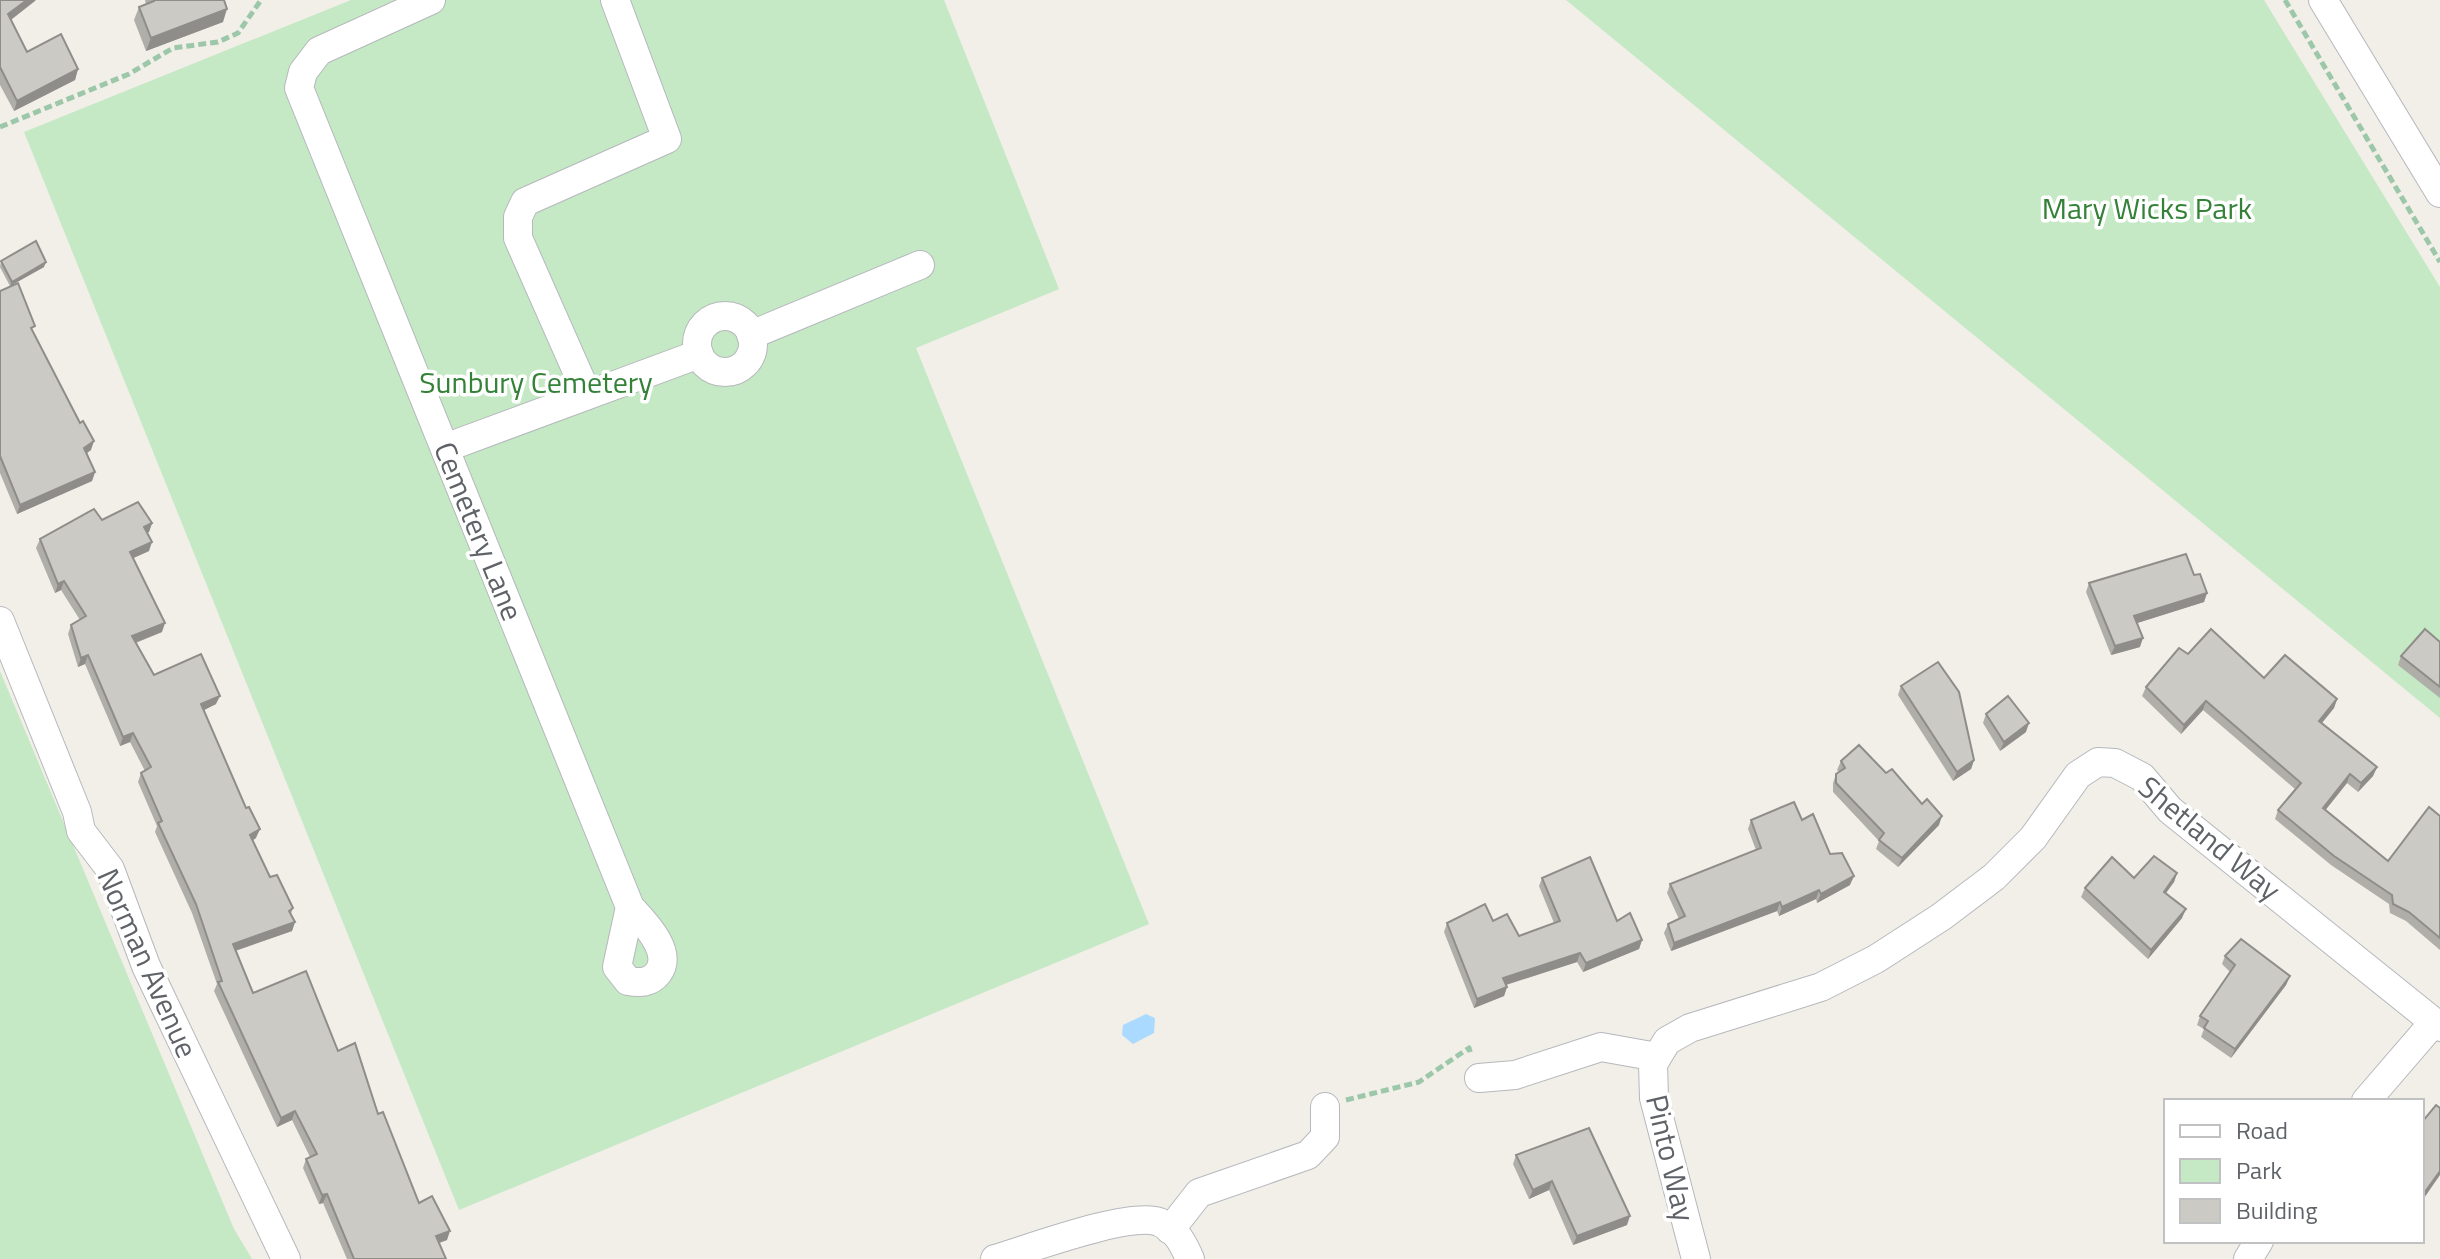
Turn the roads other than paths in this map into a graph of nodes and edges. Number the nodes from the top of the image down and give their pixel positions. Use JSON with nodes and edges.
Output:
{"nodes":[{"id":1,"x":431,"y":0,"type":"edge"},
{"id":2,"x":615,"y":0,"type":"edge"},
{"id":3,"x":2323,"y":0,"type":"edge"},
{"id":4,"x":2440,"y":193,"type":"edge"},
{"id":5,"x":920,"y":265,"type":"dead end"},
{"id":6,"x":587,"y":394,"type":"junction"},
{"id":7,"x":445,"y":448,"type":"junction"},
{"id":8,"x":2,"y":631,"type":"edge"},
{"id":9,"x":630,"y":907,"type":"dead end"},
{"id":10,"x":2437,"y":1024,"type":"edge"},
{"id":11,"x":1657,"y":1057,"type":"junction"},
{"id":12,"x":1479,"y":1078,"type":"road end"},
{"id":13,"x":2368,"y":1099,"type":"edge"},
{"id":14,"x":1325,"y":1107,"type":"road end"},
{"id":15,"x":1170,"y":1230,"type":"junction"},
{"id":16,"x":286,"y":1259,"type":"edge"},
{"id":17,"x":995,"y":1259,"type":"edge"},
{"id":18,"x":1190,"y":1259,"type":"edge"},
{"id":19,"x":1696,"y":1259,"type":"edge"}],
"edges":[{"from":1,"to":7,"type":"street","name":"Cemetery Lane"},
{"from":2,"to":6,"type":"street"},
{"from":3,"to":4,"type":"street"},
{"from":5,"to":6,"type":"street"},
{"from":6,"to":7,"type":"street"},
{"from":7,"to":9,"type":"street","name":"Cemetery Lane"},
{"from":8,"to":16,"type":"street","name":"Norman Avenue"},
{"from":10,"to":11,"type":"street","name":"Shetland Way"},
{"from":10,"to":13,"type":"street"},
{"from":11,"to":12,"type":"street"},
{"from":11,"to":19,"type":"street","name":"Pinto Way"},
{"from":14,"to":15,"type":"street"},
{"from":15,"to":17,"type":"street"},
{"from":15,"to":18,"type":"street"}]}
